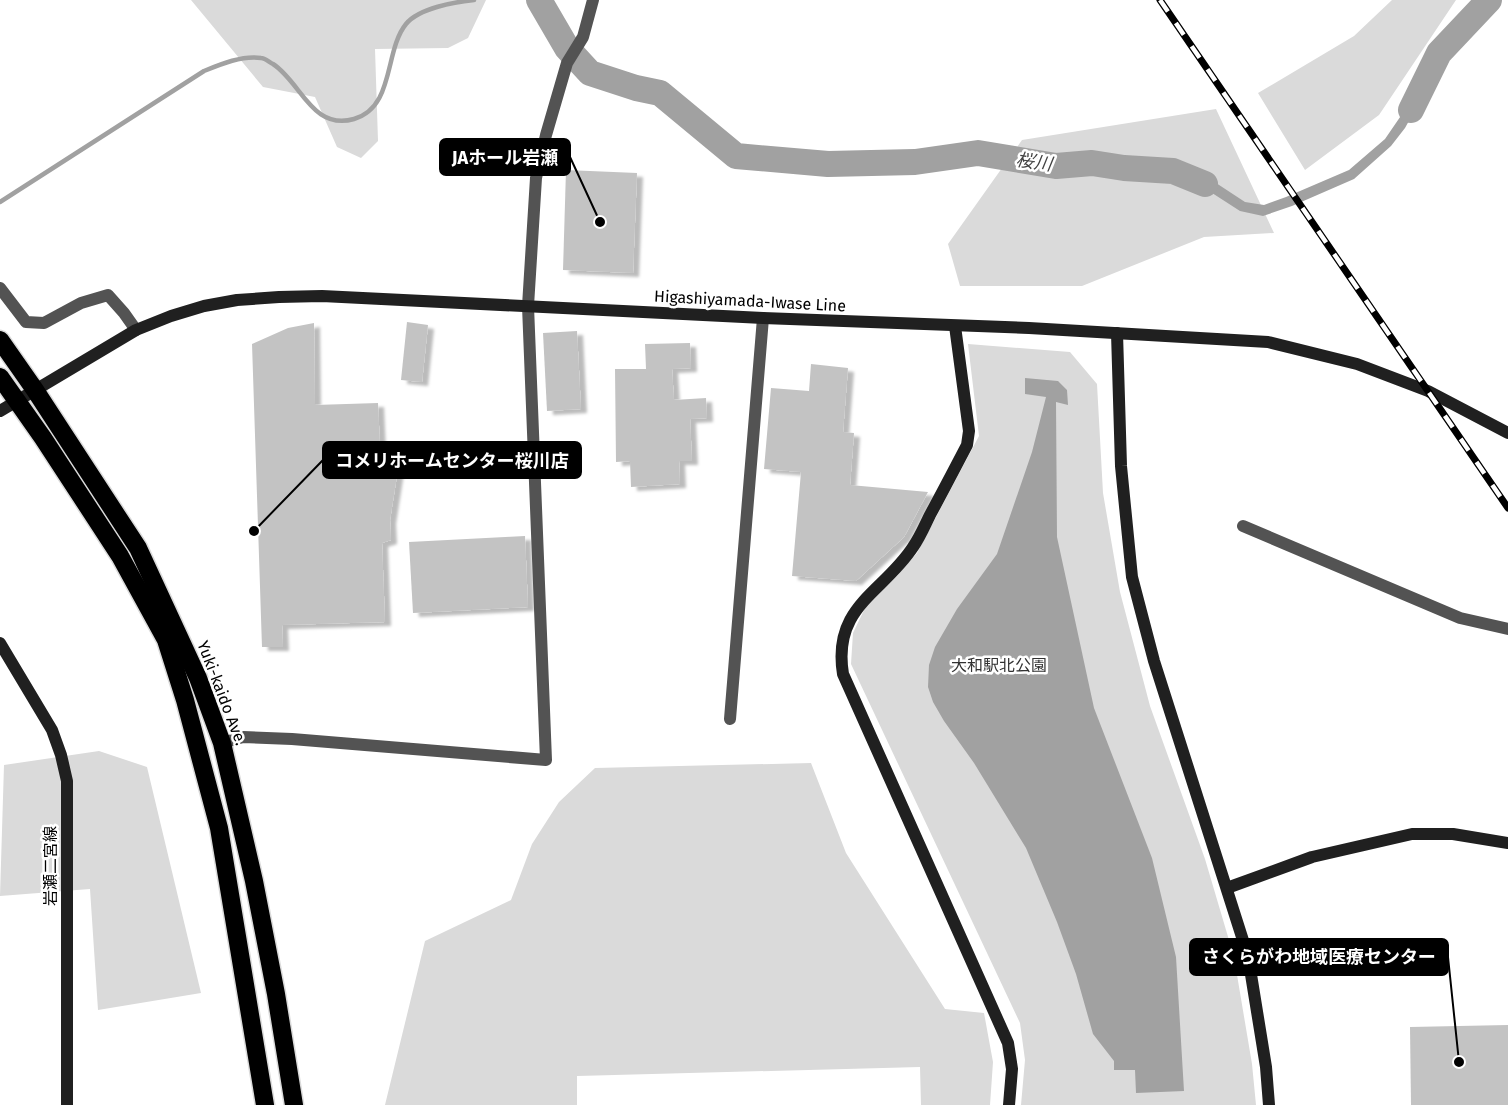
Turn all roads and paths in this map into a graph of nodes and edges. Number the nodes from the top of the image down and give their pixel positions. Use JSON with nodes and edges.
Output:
{"nodes":[{"id":1,"x":593,"y":0,"type":"edge"},
{"id":2,"x":0,"y":288,"type":"edge"},
{"id":3,"x":528,"y":306,"type":"junction"},
{"id":4,"x":763,"y":318,"type":"junction"},
{"id":5,"x":955,"y":327,"type":"junction"},
{"id":6,"x":136,"y":330,"type":"junction"},
{"id":7,"x":1117,"y":333,"type":"junction"},
{"id":8,"x":0,"y":340,"type":"edge"},
{"id":9,"x":0,"y":377,"type":"edge"},
{"id":10,"x":35,"y":390,"type":"junction"},
{"id":11,"x":16,"y":400,"type":"junction"},
{"id":12,"x":0,"y":411,"type":"edge"},
{"id":13,"x":1508,"y":433,"type":"edge"},
{"id":14,"x":1243,"y":526,"type":"dead end"},
{"id":15,"x":1508,"y":628,"type":"edge"},
{"id":16,"x":0,"y":643,"type":"edge"},
{"id":17,"x":730,"y":719,"type":"dead end"},
{"id":18,"x":222,"y":743,"type":"junction"},
{"id":19,"x":1508,"y":843,"type":"edge"},
{"id":20,"x":1227,"y":888,"type":"junction"},
{"id":21,"x":66,"y":1105,"type":"edge"},
{"id":22,"x":265,"y":1105,"type":"edge"},
{"id":23,"x":294,"y":1105,"type":"edge"},
{"id":24,"x":1009,"y":1105,"type":"edge"},
{"id":25,"x":1269,"y":1105,"type":"edge"}],
"edges":[{"from":1,"to":3,"type":"street"},
{"from":2,"to":6,"type":"street"},
{"from":3,"to":4,"type":"main road","name":"Higashiyamada-Iwase Line"},
{"from":3,"to":6,"type":"main road","name":"Higashiyamada-Iwase Line"},
{"from":3,"to":18,"type":"street"},
{"from":4,"to":5,"type":"main road","name":"Higashiyamada-Iwase Line"},
{"from":4,"to":17,"type":"street"},
{"from":5,"to":7,"type":"main road","name":"Higashiyamada-Iwase Line"},
{"from":5,"to":24,"type":"main road"},
{"from":6,"to":10,"type":"main road","name":"Higashiyamada-Iwase Line"},
{"from":7,"to":13,"type":"main road","name":"Higashiyamada-Iwase Line"},
{"from":7,"to":20,"type":"main road"},
{"from":8,"to":10,"type":"highway","name":"Yuki-kaido Ave."},
{"from":9,"to":11,"type":"highway"},
{"from":10,"to":11,"type":"main road","name":"Higashiyamada-Iwase Line"},
{"from":10,"to":18,"type":"highway","name":"Yuki-kaido Ave."},
{"from":11,"to":12,"type":"main road","name":"Higashiyamada-Iwase Line"},
{"from":11,"to":22,"type":"highway"},
{"from":14,"to":15,"type":"street"},
{"from":16,"to":21,"type":"main road","name":"岩瀬二宮線"},
{"from":18,"to":23,"type":"highway","name":"Yuki-kaido Ave."},
{"from":19,"to":20,"type":"main road"},
{"from":20,"to":25,"type":"main road"}]}
